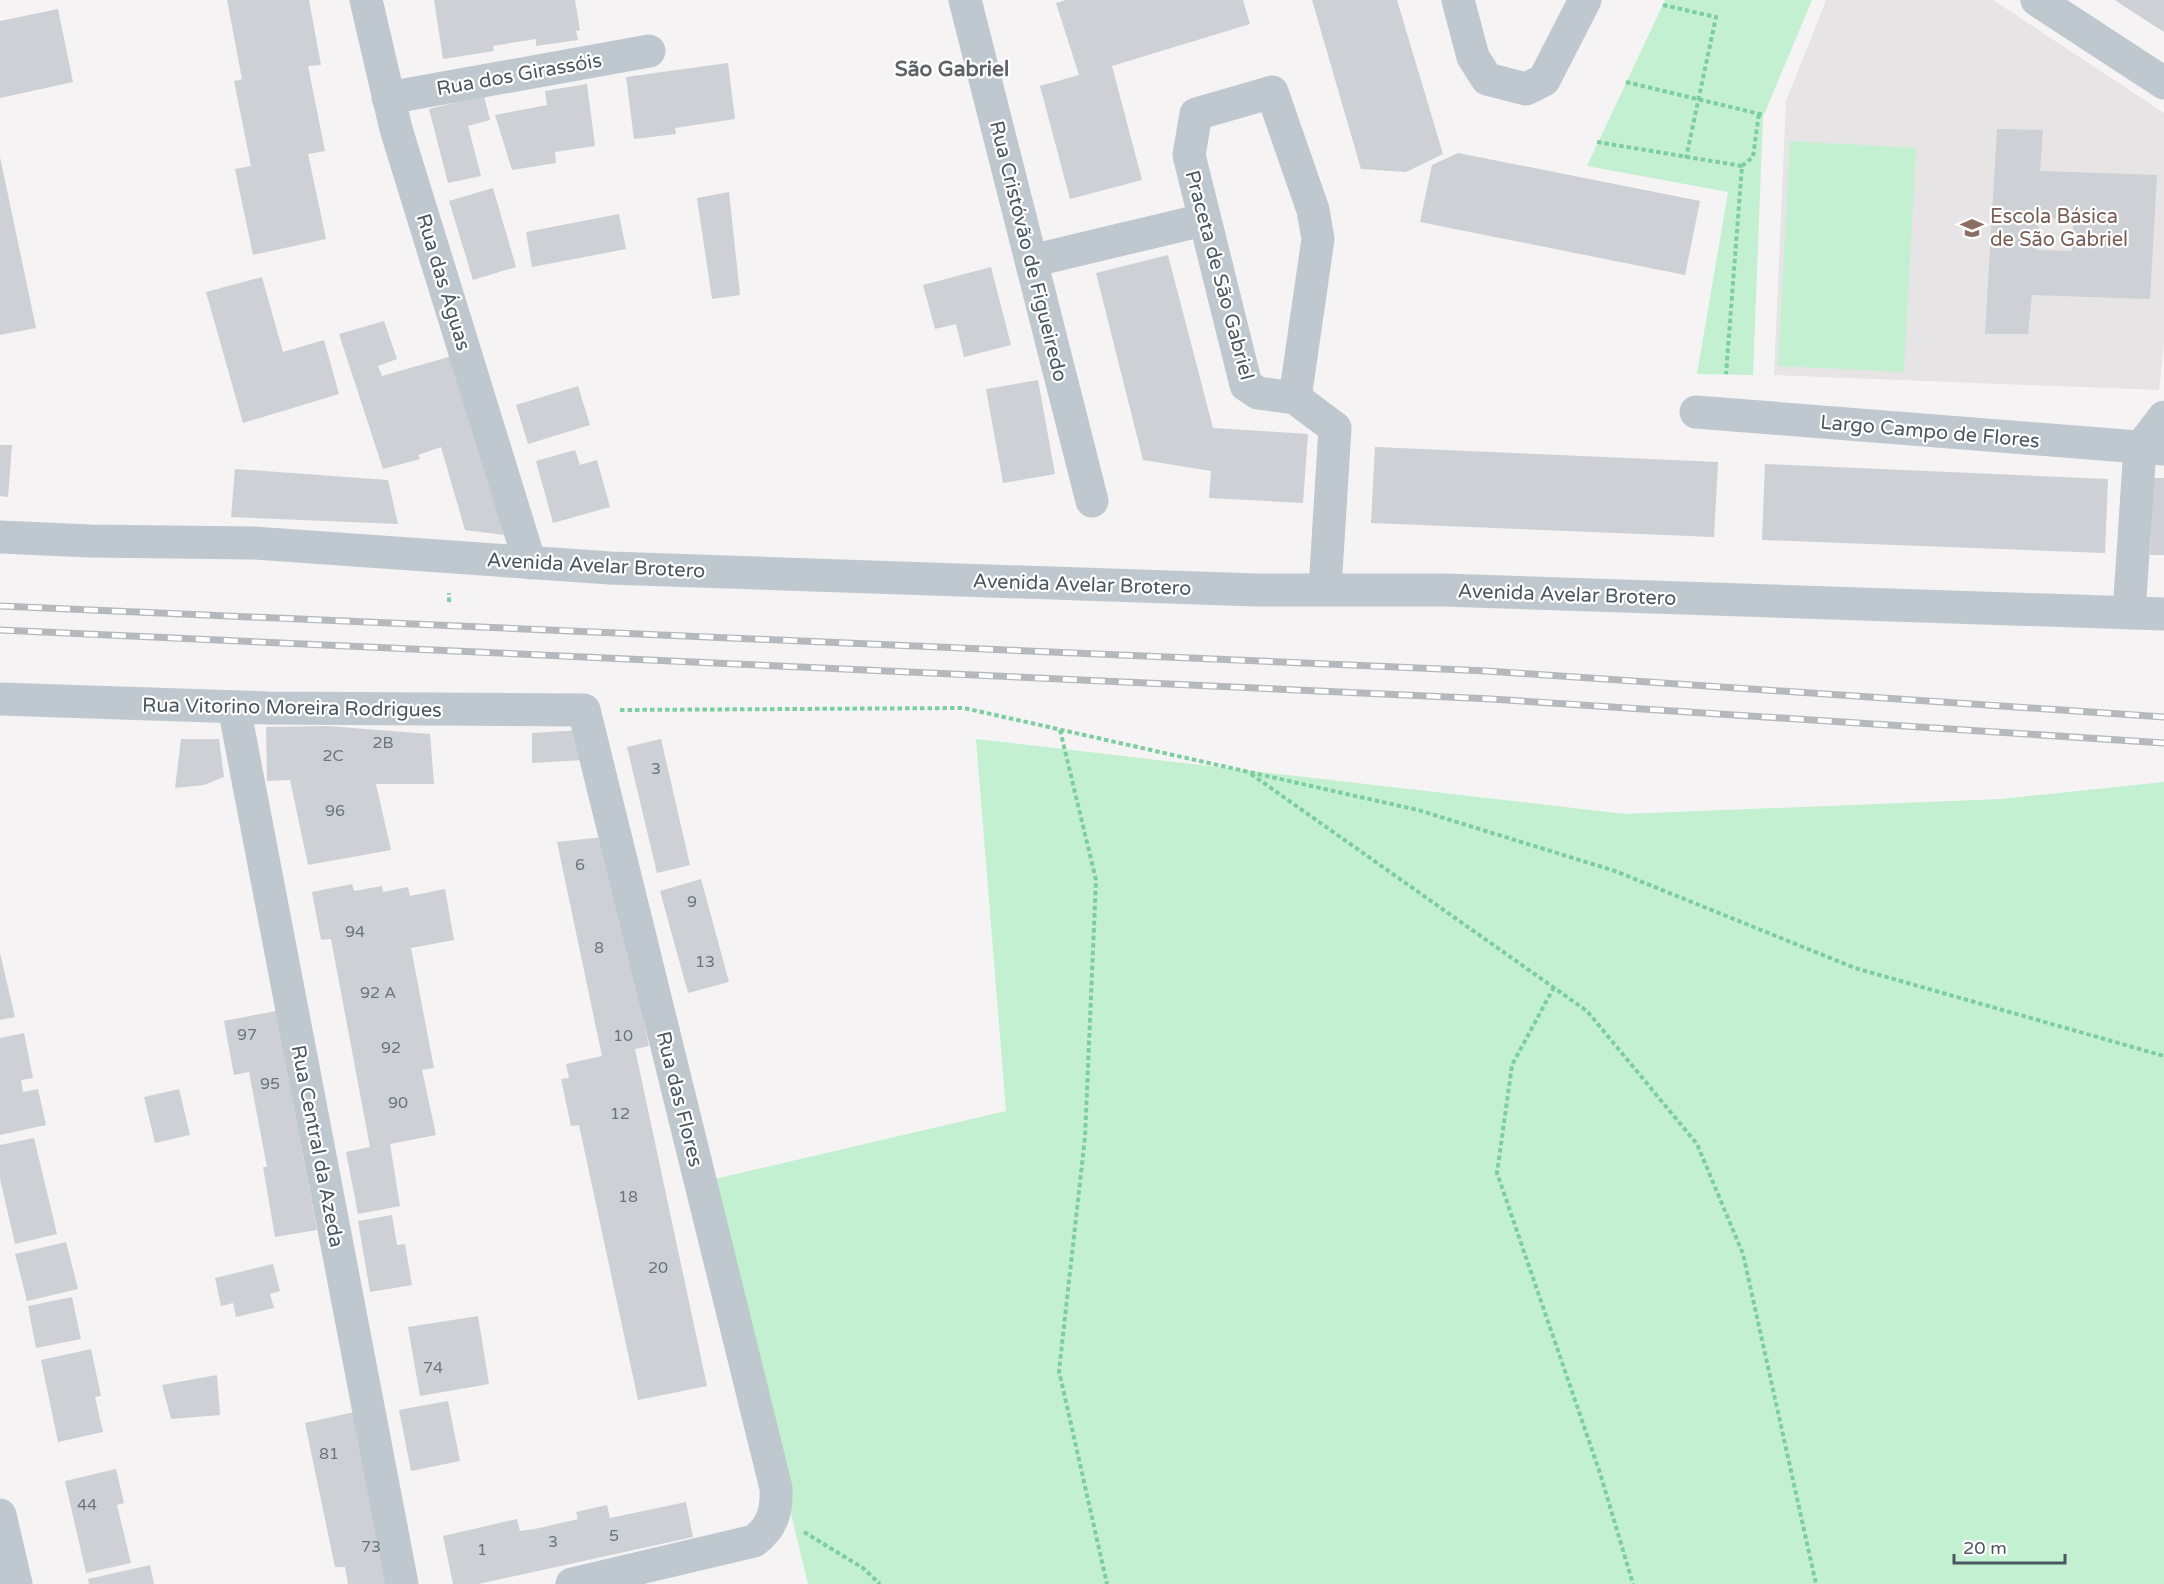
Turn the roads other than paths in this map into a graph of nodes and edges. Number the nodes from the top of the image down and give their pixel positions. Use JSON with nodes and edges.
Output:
{"nodes":[{"id":1,"x":366,"y":0,"type":"edge"},
{"id":2,"x":965,"y":0,"type":"edge"},
{"id":3,"x":1458,"y":0,"type":"edge"},
{"id":4,"x":1585,"y":0,"type":"edge"},
{"id":5,"x":2037,"y":0,"type":"edge"},
{"id":6,"x":649,"y":51,"type":"dead end"},
{"id":7,"x":2164,"y":83,"type":"edge"},
{"id":8,"x":388,"y":98,"type":"junction"},
{"id":9,"x":1203,"y":220,"type":"junction"},
{"id":10,"x":1031,"y":261,"type":"junction"},
{"id":11,"x":1295,"y":398,"type":"junction"},
{"id":12,"x":1696,"y":412,"type":"dead end"},
{"id":13,"x":2164,"y":417,"type":"edge"},
{"id":14,"x":2152,"y":449,"type":"edge"},
{"id":15,"x":1092,"y":501,"type":"dead end"},
{"id":16,"x":0,"y":537,"type":"edge"},
{"id":17,"x":530,"y":563,"type":"junction"},
{"id":18,"x":1325,"y":589,"type":"junction"},
{"id":19,"x":2129,"y":612,"type":"junction"},
{"id":20,"x":2164,"y":614,"type":"edge"},
{"id":21,"x":0,"y":699,"type":"edge"},
{"id":22,"x":234,"y":707,"type":"junction"},
{"id":23,"x":584,"y":710,"type":"joint"},
{"id":24,"x":0,"y":1515,"type":"edge"},
{"id":25,"x":16,"y":1584,"type":"edge"},
{"id":26,"x":402,"y":1584,"type":"edge"},
{"id":27,"x":572,"y":1584,"type":"edge"}],
"edges":[{"from":1,"to":8,"type":"street","name":"Rua das Águas"},
{"from":2,"to":10,"type":"street","name":"Rua Cristóvão de Figueiredo"},
{"from":3,"to":4,"type":"street"},
{"from":5,"to":7,"type":"street"},
{"from":6,"to":8,"type":"street","name":"Rua dos Girassóis"},
{"from":8,"to":17,"type":"street","name":"Rua das Águas"},
{"from":9,"to":10,"type":"street"},
{"from":9,"to":11,"type":"street","name":"Praceta de São Gabriel"},
{"from":9,"to":11,"type":"street","name":"Praceta de São Gabriel"},
{"from":10,"to":15,"type":"street","name":"Rua Cristóvão de Figueiredo"},
{"from":11,"to":18,"type":"street","name":"Praceta de São Gabriel"},
{"from":12,"to":14,"type":"street","name":"Largo Campo de Flores"},
{"from":13,"to":14,"type":"street"},
{"from":14,"to":19,"type":"street"},
{"from":16,"to":17,"type":"street","name":"Avenida Avelar Brotero"},
{"from":17,"to":18,"type":"street","name":"Avenida Avelar Brotero"},
{"from":18,"to":19,"type":"street","name":"Avenida Avelar Brotero"},
{"from":19,"to":20,"type":"street","name":"Avenida Avelar Brotero"},
{"from":21,"to":22,"type":"street","name":"Rua Vitorino Moreira Rodrigues"},
{"from":22,"to":23,"type":"street","name":"Rua Vitorino Moreira Rodrigues"},
{"from":22,"to":26,"type":"street","name":"Rua Central da Azeda"},
{"from":23,"to":27,"type":"street","name":"Rua das Flores"},
{"from":24,"to":25,"type":"street"}]}
